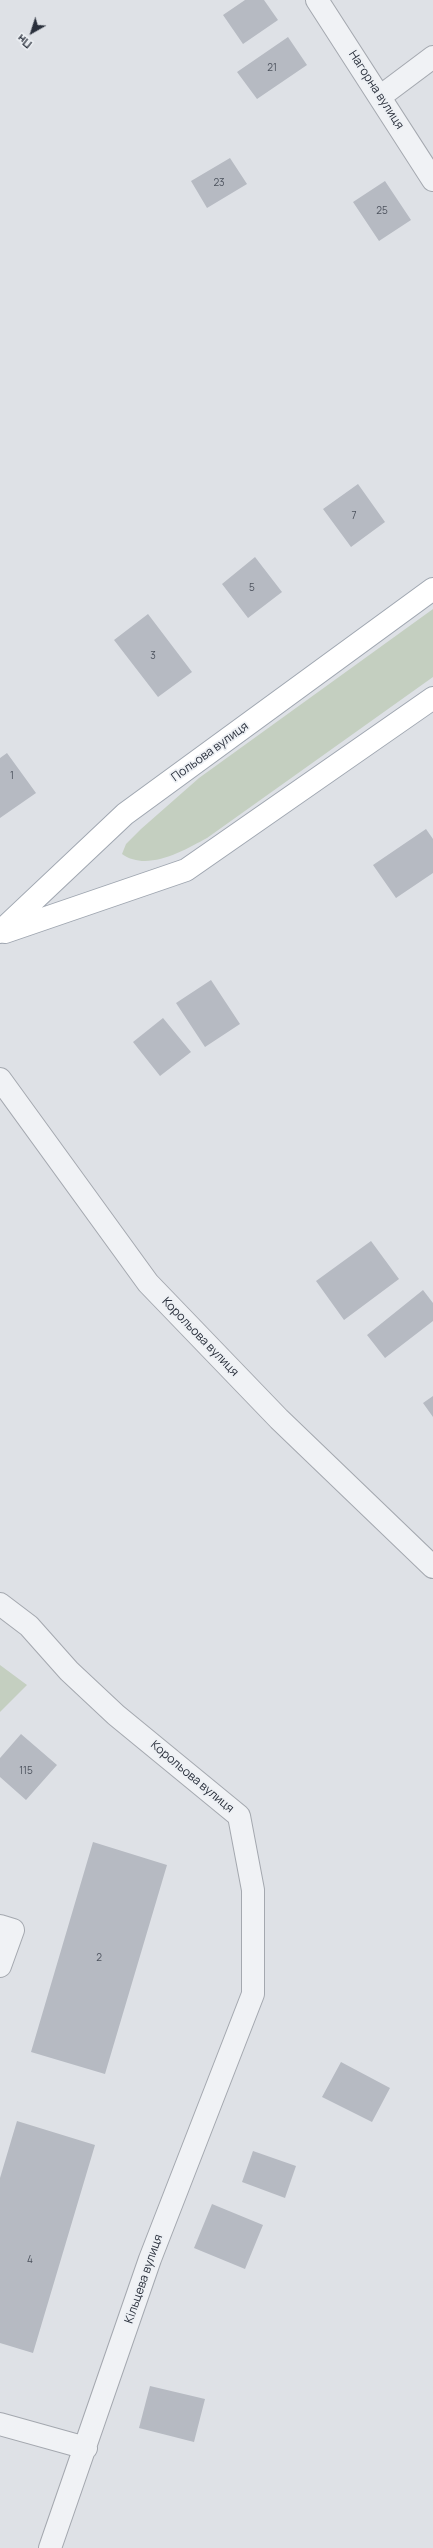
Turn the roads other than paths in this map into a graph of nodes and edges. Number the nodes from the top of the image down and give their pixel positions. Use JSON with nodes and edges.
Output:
{"nodes":[{"id":1,"x":318,"y":0,"type":"edge"},
{"id":2,"x":433,"y":57,"type":"edge"},
{"id":3,"x":381,"y":96,"type":"junction"},
{"id":4,"x":433,"y":180,"type":"edge"},
{"id":5,"x":433,"y":589,"type":"edge"},
{"id":6,"x":433,"y":698,"type":"edge"},
{"id":7,"x":0,"y":933,"type":"edge"},
{"id":8,"x":0,"y":1079,"type":"edge"},
{"id":9,"x":433,"y":1567,"type":"edge"},
{"id":10,"x":0,"y":1604,"type":"edge"},
{"id":11,"x":0,"y":1926,"type":"edge"},
{"id":12,"x":0,"y":1966,"type":"edge"},
{"id":13,"x":246,"y":2012,"type":"joint"},
{"id":14,"x":0,"y":2424,"type":"edge"},
{"id":15,"x":86,"y":2448,"type":"junction"},
{"id":16,"x":50,"y":2548,"type":"edge"}],
"edges":[{"from":1,"to":3,"type":"street","name":"Нагорна вулиця"},
{"from":2,"to":3,"type":"street"},
{"from":3,"to":4,"type":"street","name":"Нагорна вулиця"},
{"from":5,"to":7,"type":"main road","name":"Польова вулиця"},
{"from":6,"to":7,"type":"main road","name":"Польова вулиця"},
{"from":8,"to":9,"type":"street","name":"Корольова вулиця"},
{"from":10,"to":13,"type":"street","name":"Корольова вулиця"},
{"from":11,"to":12,"type":"street"},
{"from":13,"to":15,"type":"street","name":"Кільцева вулиця"},
{"from":14,"to":15,"type":"street"},
{"from":15,"to":16,"type":"street","name":"Кільцева вулиця"}]}
